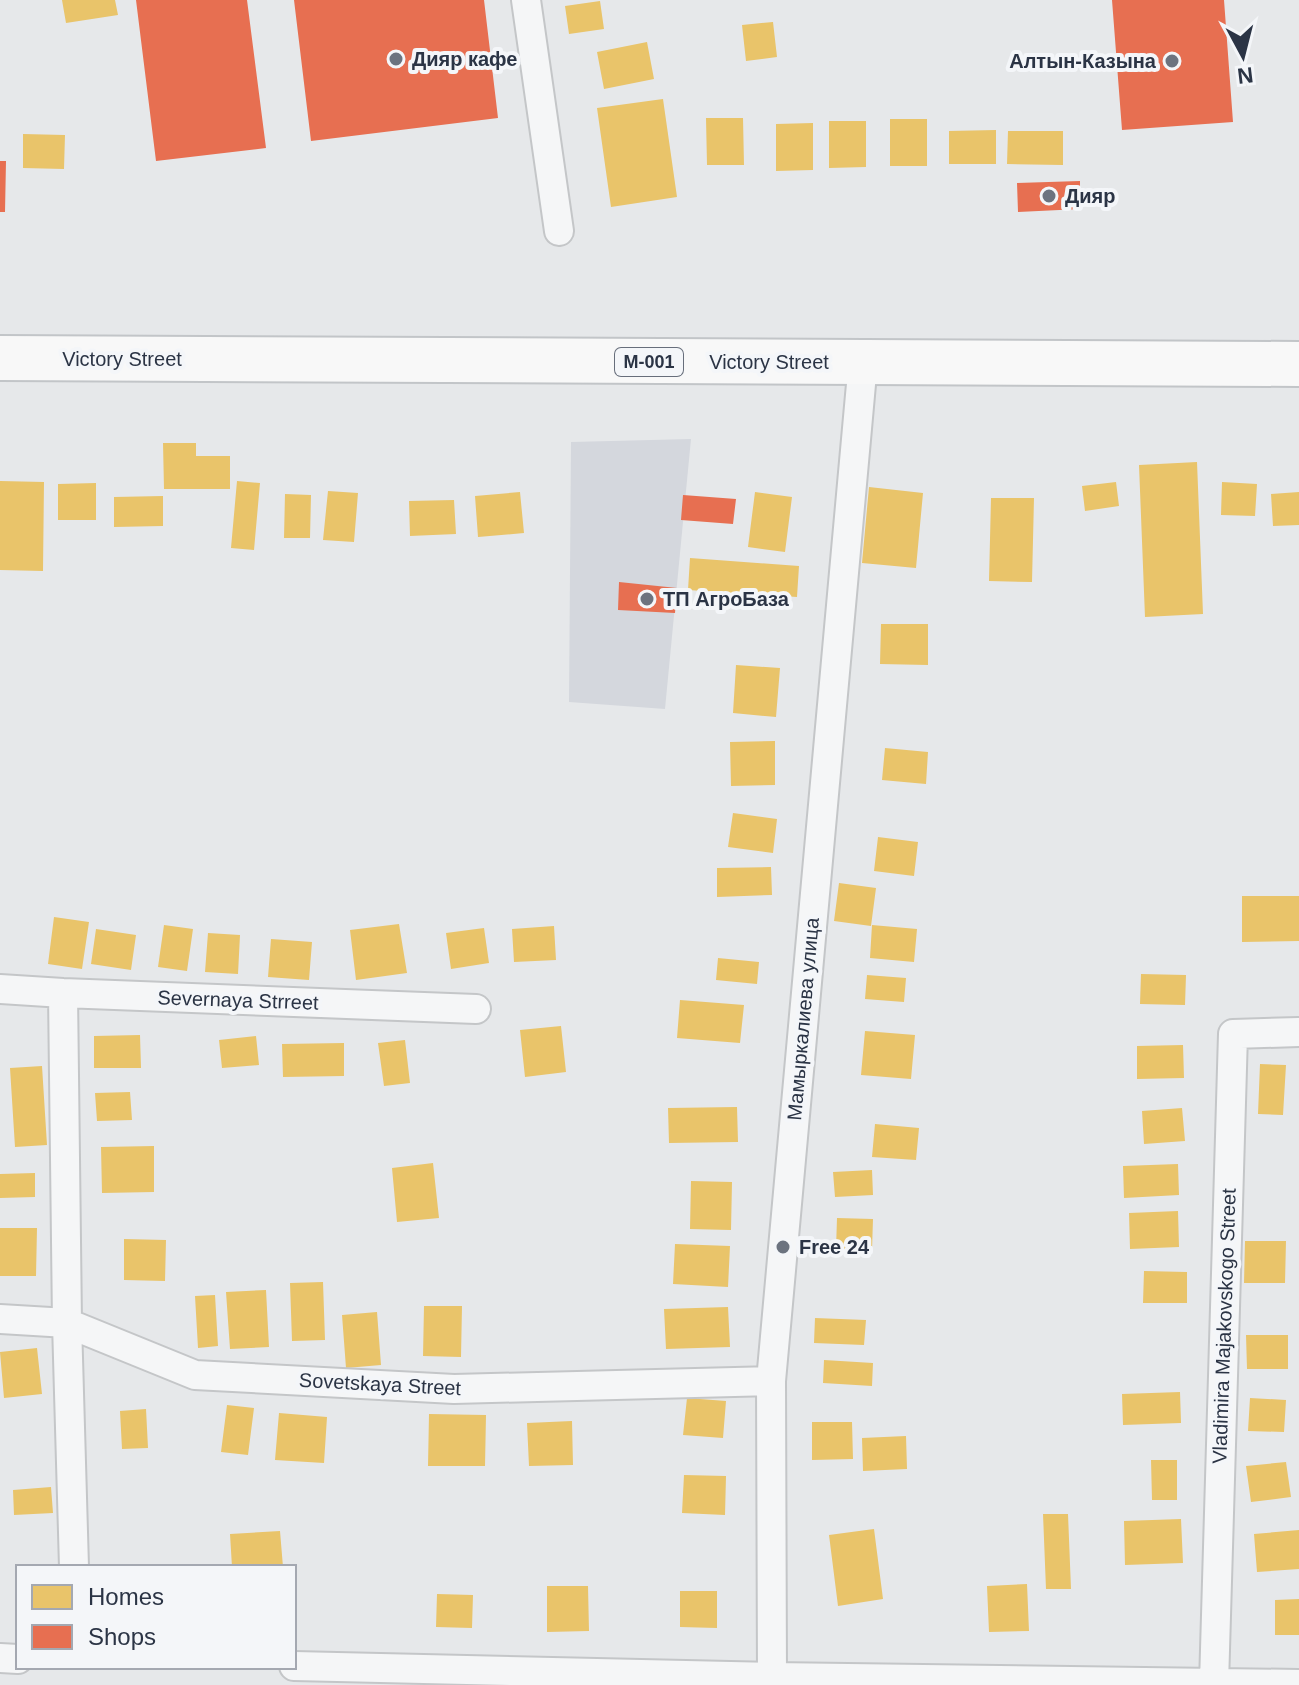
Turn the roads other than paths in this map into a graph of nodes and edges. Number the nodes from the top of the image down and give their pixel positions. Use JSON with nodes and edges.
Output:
{"nodes":[{"id":1,"x":526,"y":0,"type":"edge"},
{"id":2,"x":559,"y":231,"type":"dead end"},
{"id":3,"x":0,"y":358,"type":"edge"},
{"id":4,"x":863,"y":362,"type":"junction"},
{"id":5,"x":1299,"y":364,"type":"edge"},
{"id":6,"x":0,"y":989,"type":"edge"},
{"id":7,"x":63,"y":993,"type":"junction"},
{"id":8,"x":476,"y":1009,"type":"dead end"},
{"id":9,"x":1299,"y":1032,"type":"edge"},
{"id":10,"x":0,"y":1319,"type":"edge"},
{"id":11,"x":67,"y":1323,"type":"junction"},
{"id":12,"x":771,"y":1381,"type":"junction"},
{"id":13,"x":74,"y":1565,"type":"edge"},
{"id":14,"x":296,"y":1666,"type":"edge"},
{"id":15,"x":772,"y":1677,"type":"junction"},
{"id":16,"x":1214,"y":1684,"type":"edge"},
{"id":17,"x":1299,"y":1684,"type":"edge"}],
"edges":[{"from":1,"to":2,"type":"street"},
{"from":3,"to":4,"type":"main road","name":"Victory Street","number":"М-001"},
{"from":4,"to":5,"type":"main road","name":"Victory Street","number":"М-001"},
{"from":4,"to":12,"type":"street","name":"Мамыркалиева улица"},
{"from":6,"to":7,"type":"street","name":"Severnaya Strreet"},
{"from":7,"to":8,"type":"street","name":"Severnaya Strreet"},
{"from":7,"to":11,"type":"street"},
{"from":9,"to":16,"type":"street","name":"Vladimira Majakovskogo Street"},
{"from":10,"to":11,"type":"street","name":"Sovetskaya Street"},
{"from":11,"to":12,"type":"street","name":"Sovetskaya Street"},
{"from":11,"to":13,"type":"street"},
{"from":12,"to":15,"type":"street","name":"Мамыркалиева улица"},
{"from":14,"to":15,"type":"street"},
{"from":15,"to":16,"type":"street"},
{"from":16,"to":17,"type":"street"}]}
